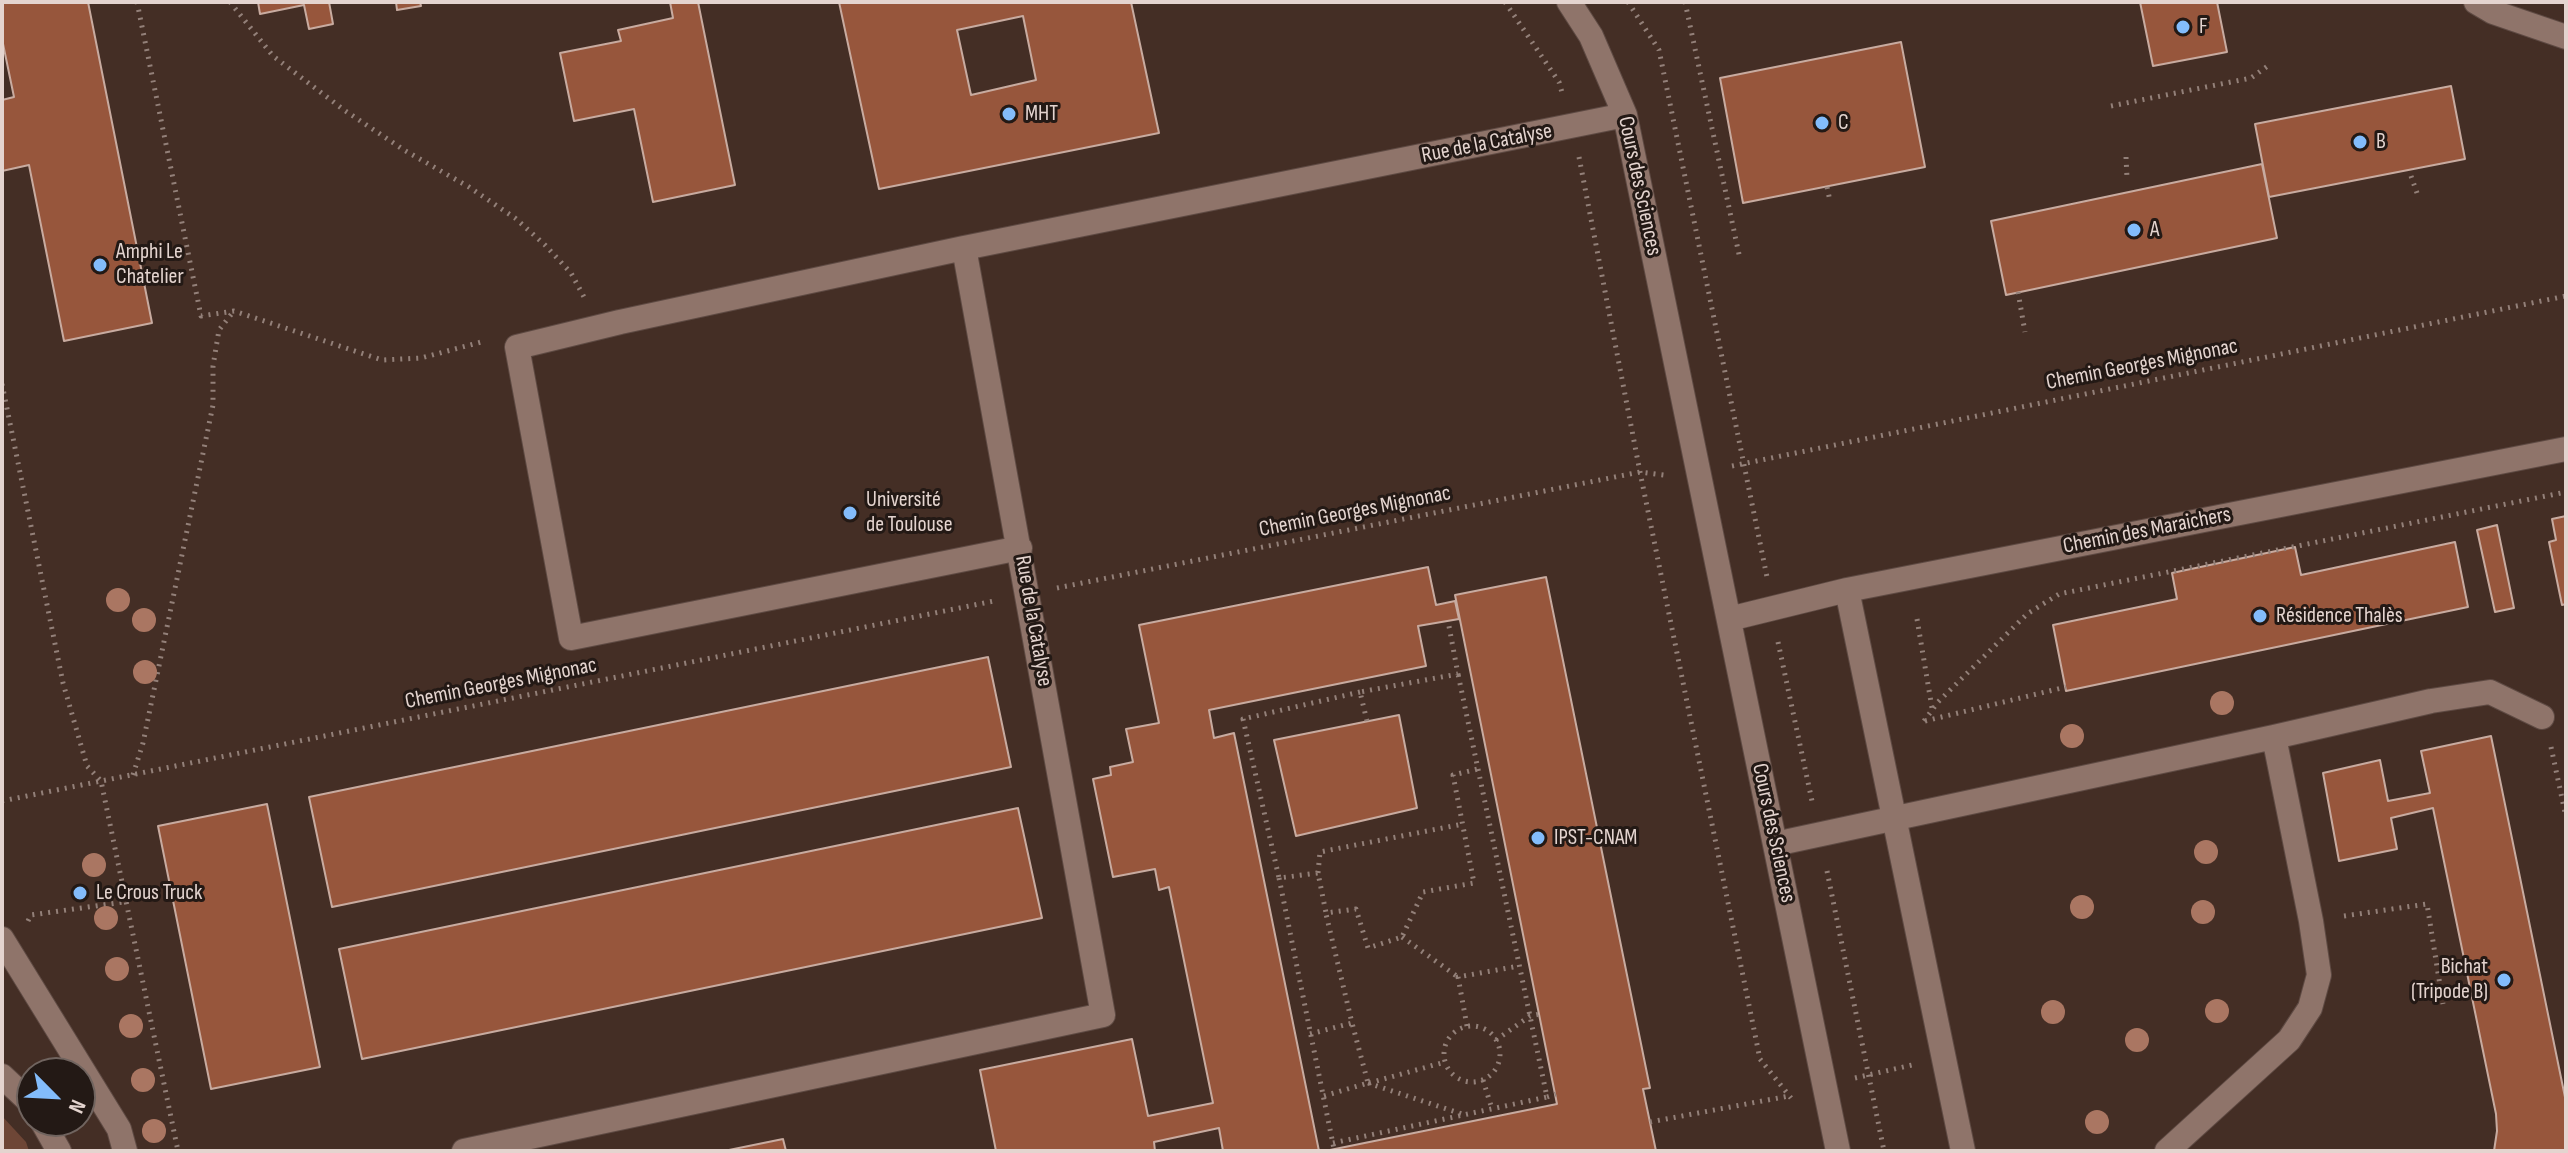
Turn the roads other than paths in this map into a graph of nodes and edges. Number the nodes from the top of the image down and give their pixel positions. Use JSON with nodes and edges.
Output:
{"nodes":[{"id":1,"x":1569,"y":2,"type":"edge"},
{"id":2,"x":2476,"y":2,"type":"edge"},
{"id":3,"x":2566,"y":37,"type":"edge"},
{"id":4,"x":1625,"y":115,"type":"junction"},
{"id":5,"x":964,"y":248,"type":"junction"},
{"id":6,"x":2566,"y":449,"type":"edge"},
{"id":7,"x":1020,"y":548,"type":"junction"},
{"id":8,"x":1847,"y":590,"type":"junction"},
{"id":9,"x":1729,"y":619,"type":"junction"},
{"id":10,"x":2542,"y":717,"type":"road end"},
{"id":11,"x":2274,"y":737,"type":"junction"},
{"id":12,"x":1895,"y":818,"type":"junction"},
{"id":13,"x":1775,"y":844,"type":"junction"},
{"id":14,"x":2,"y":939,"type":"edge"},
{"id":15,"x":125,"y":1151,"type":"edge"},
{"id":16,"x":464,"y":1151,"type":"edge"},
{"id":17,"x":1838,"y":1151,"type":"edge"},
{"id":18,"x":1963,"y":1151,"type":"edge"},
{"id":19,"x":2167,"y":1151,"type":"edge"}],
"edges":[{"from":1,"to":4,"type":"street","name":"Cours des Sciences"},
{"from":2,"to":3,"type":"street"},
{"from":4,"to":5,"type":"street","name":"Rue de la Catalyse"},
{"from":4,"to":9,"type":"street","name":"Cours des Sciences"},
{"from":5,"to":7,"type":"street","name":"Rue de la Catalyse"},
{"from":5,"to":7,"type":"street"},
{"from":6,"to":8,"type":"street","name":"Chemin des Maraichers"},
{"from":7,"to":16,"type":"street","name":"Rue de la Catalyse"},
{"from":8,"to":9,"type":"street","name":"Chemin des Maraichers"},
{"from":8,"to":12,"type":"street"},
{"from":9,"to":13,"type":"street","name":"Cours des Sciences"},
{"from":10,"to":11,"type":"street"},
{"from":11,"to":12,"type":"street"},
{"from":11,"to":19,"type":"street"},
{"from":12,"to":13,"type":"street"},
{"from":12,"to":18,"type":"street"},
{"from":13,"to":17,"type":"street","name":"Cours des Sciences"},
{"from":14,"to":15,"type":"street"}]}
